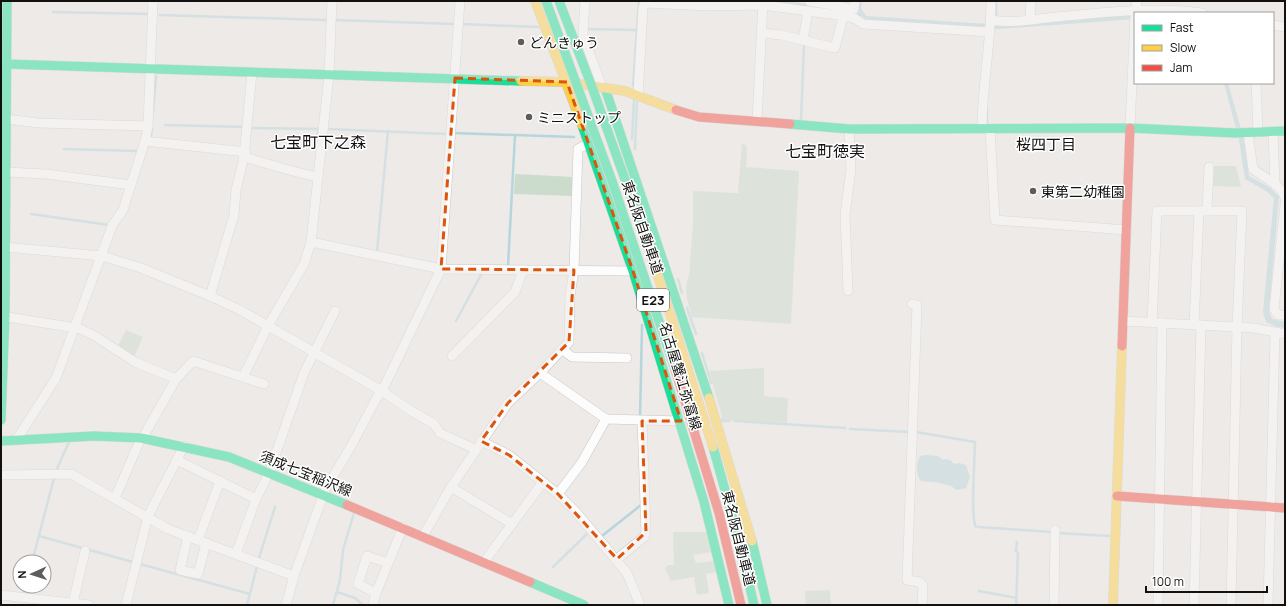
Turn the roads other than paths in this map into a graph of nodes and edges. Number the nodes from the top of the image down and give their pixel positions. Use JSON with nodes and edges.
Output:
{"nodes":[{"id":1,"x":7,"y":1,"type":"edge"},
{"id":2,"x":153,"y":1,"type":"edge"},
{"id":3,"x":332,"y":1,"type":"edge"},
{"id":4,"x":460,"y":1,"type":"edge"},
{"id":5,"x":535,"y":1,"type":"edge"},
{"id":6,"x":546,"y":1,"type":"edge"},
{"id":7,"x":559,"y":1,"type":"edge"},
{"id":8,"x":585,"y":1,"type":"edge"},
{"id":9,"x":809,"y":1,"type":"edge"},
{"id":10,"x":991,"y":1,"type":"edge"},
{"id":11,"x":1031,"y":1,"type":"edge"},
{"id":12,"x":763,"y":3,"type":"edge"},
{"id":13,"x":831,"y":3,"type":"edge"},
{"id":14,"x":855,"y":9,"type":"edge"},
{"id":15,"x":1136,"y":10,"type":"edge"},
{"id":16,"x":808,"y":11,"type":"junction"},
{"id":17,"x":1195,"y":12,"type":"edge"},
{"id":18,"x":830,"y":15,"type":"junction"},
{"id":19,"x":843,"y":17,"type":"junction"},
{"id":20,"x":1030,"y":19,"type":"junction"},
{"id":21,"x":991,"y":20,"type":"junction"},
{"id":22,"x":1274,"y":25,"type":"edge"},
{"id":23,"x":1285,"y":27,"type":"edge"},
{"id":24,"x":990,"y":32,"type":"junction"},
{"id":25,"x":761,"y":33,"type":"junction"},
{"id":26,"x":803,"y":40,"type":"junction"},
{"id":27,"x":1134,"y":44,"type":"edge"},
{"id":28,"x":4,"y":51,"type":"edge"},
{"id":29,"x":6,"y":64,"type":"junction"},
{"id":30,"x":150,"y":69,"type":"junction"},
{"id":31,"x":252,"y":72,"type":"junction"},
{"id":32,"x":329,"y":74,"type":"junction"},
{"id":33,"x":454,"y":78,"type":"junction"},
{"id":34,"x":567,"y":82,"type":"junction"},
{"id":35,"x":1256,"y":84,"type":"edge"},
{"id":36,"x":604,"y":88,"type":"junction"},
{"id":37,"x":638,"y":96,"type":"junction"},
{"id":38,"x":6,"y":119,"type":"junction"},
{"id":39,"x":756,"y":122,"type":"junction"},
{"id":40,"x":148,"y":126,"type":"junction"},
{"id":41,"x":1130,"y":128,"type":"junction"},
{"id":42,"x":849,"y":129,"type":"junction"},
{"id":43,"x":986,"y":129,"type":"junction"},
{"id":44,"x":1272,"y":131,"type":"junction"},
{"id":45,"x":1285,"y":131,"type":"edge"},
{"id":46,"x":1258,"y":132,"type":"junction"},
{"id":47,"x":1242,"y":133,"type":"junction"},
{"id":48,"x":145,"y":141,"type":"junction"},
{"id":49,"x":589,"y":143,"type":"junction"},
{"id":50,"x":3,"y":154,"type":"edge"},
{"id":51,"x":245,"y":154,"type":"junction"},
{"id":52,"x":1210,"y":167,"type":"dead end"},
{"id":53,"x":6,"y":172,"type":"junction"},
{"id":54,"x":318,"y":177,"type":"junction"},
{"id":55,"x":131,"y":185,"type":"junction"},
{"id":56,"x":1275,"y":185,"type":"junction"},
{"id":57,"x":1285,"y":198,"type":"edge"},
{"id":58,"x":1285,"y":204,"type":"edge"},
{"id":59,"x":1203,"y":211,"type":"junction"},
{"id":60,"x":1127,"y":230,"type":"junction"},
{"id":61,"x":311,"y":242,"type":"junction"},
{"id":62,"x":4,"y":248,"type":"edge"},
{"id":63,"x":102,"y":256,"type":"junction"},
{"id":64,"x":441,"y":269,"type":"junction"},
{"id":65,"x":523,"y":270,"type":"junction"},
{"id":66,"x":574,"y":270,"type":"junction"},
{"id":67,"x":634,"y":271,"type":"junction"},
{"id":68,"x":848,"y":291,"type":"dead end"},
{"id":69,"x":210,"y":296,"type":"junction"},
{"id":70,"x":912,"y":304,"type":"dead end"},
{"id":71,"x":335,"y":311,"type":"dead end"},
{"id":72,"x":1285,"y":315,"type":"edge"},
{"id":73,"x":3,"y":316,"type":"edge"},
{"id":74,"x":1123,"y":321,"type":"junction"},
{"id":75,"x":1152,"y":323,"type":"junction"},
{"id":76,"x":1162,"y":323,"type":"junction"},
{"id":77,"x":1197,"y":325,"type":"junction"},
{"id":78,"x":268,"y":326,"type":"junction"},
{"id":79,"x":76,"y":327,"type":"junction"},
{"id":80,"x":1237,"y":327,"type":"junction"},
{"id":81,"x":1275,"y":333,"type":"junction"},
{"id":82,"x":1285,"y":334,"type":"edge"},
{"id":83,"x":562,"y":349,"type":"junction"},
{"id":84,"x":314,"y":352,"type":"junction"},
{"id":85,"x":452,"y":356,"type":"dead end"},
{"id":86,"x":627,"y":358,"type":"dead end"},
{"id":87,"x":540,"y":374,"type":"junction"},
{"id":88,"x":243,"y":377,"type":"junction"},
{"id":89,"x":176,"y":379,"type":"junction"},
{"id":90,"x":264,"y":384,"type":"dead end"},
{"id":91,"x":2,"y":389,"type":"edge"},
{"id":92,"x":382,"y":390,"type":"junction"},
{"id":93,"x":606,"y":419,"type":"junction"},
{"id":94,"x":1,"y":420,"type":"edge"},
{"id":95,"x":642,"y":421,"type":"junction"},
{"id":96,"x":681,"y":421,"type":"junction"},
{"id":97,"x":142,"y":438,"type":"junction"},
{"id":98,"x":17,"y":439,"type":"junction"},
{"id":99,"x":1,"y":441,"type":"edge"},
{"id":100,"x":478,"y":445,"type":"junction"},
{"id":101,"x":184,"y":446,"type":"junction"},
{"id":102,"x":177,"y":460,"type":"junction"},
{"id":103,"x":268,"y":473,"type":"junction"},
{"id":104,"x":1,"y":475,"type":"edge"},
{"id":105,"x":220,"y":481,"type":"junction"},
{"id":106,"x":543,"y":482,"type":"junction"},
{"id":107,"x":451,"y":487,"type":"junction"},
{"id":108,"x":558,"y":494,"type":"junction"},
{"id":109,"x":323,"y":495,"type":"junction"},
{"id":110,"x":1117,"y":496,"type":"junction"},
{"id":111,"x":115,"y":498,"type":"junction"},
{"id":112,"x":1159,"y":498,"type":"junction"},
{"id":113,"x":256,"y":499,"type":"junction"},
{"id":114,"x":1196,"y":501,"type":"junction"},
{"id":115,"x":1233,"y":504,"type":"junction"},
{"id":116,"x":1270,"y":507,"type":"junction"},
{"id":117,"x":1285,"y":508,"type":"edge"},
{"id":118,"x":148,"y":516,"type":"junction"},
{"id":119,"x":512,"y":524,"type":"junction"},
{"id":120,"x":402,"y":528,"type":"junction"},
{"id":121,"x":1054,"y":530,"type":"dead end"},
{"id":122,"x":188,"y":536,"type":"junction"},
{"id":123,"x":423,"y":536,"type":"junction"},
{"id":124,"x":202,"y":542,"type":"junction"},
{"id":125,"x":85,"y":551,"type":"dead end"},
{"id":126,"x":236,"y":554,"type":"junction"},
{"id":127,"x":617,"y":559,"type":"junction"},
{"id":128,"x":484,"y":562,"type":"junction"},
{"id":129,"x":388,"y":563,"type":"junction"},
{"id":130,"x":294,"y":576,"type":"junction"},
{"id":131,"x":376,"y":593,"type":"junction"},
{"id":132,"x":1,"y":595,"type":"edge"},
{"id":133,"x":73,"y":603,"type":"junction"},
{"id":134,"x":89,"y":605,"type":"edge"},
{"id":135,"x":126,"y":605,"type":"edge"},
{"id":136,"x":286,"y":605,"type":"edge"},
{"id":137,"x":374,"y":605,"type":"edge"},
{"id":138,"x":584,"y":605,"type":"edge"},
{"id":139,"x":640,"y":605,"type":"edge"},
{"id":140,"x":729,"y":605,"type":"edge"},
{"id":141,"x":741,"y":605,"type":"edge"},
{"id":142,"x":754,"y":605,"type":"edge"},
{"id":143,"x":767,"y":605,"type":"edge"},
{"id":144,"x":922,"y":605,"type":"edge"},
{"id":145,"x":1054,"y":605,"type":"edge"},
{"id":146,"x":1113,"y":605,"type":"edge"},
{"id":147,"x":1158,"y":605,"type":"edge"},
{"id":148,"x":1194,"y":605,"type":"edge"},
{"id":149,"x":1231,"y":605,"type":"edge"},
{"id":150,"x":1268,"y":605,"type":"edge"}],
"edges":[{"from":1,"to":28,"type":"main road"},
{"from":2,"to":30,"type":"street"},
{"from":3,"to":32,"type":"street"},
{"from":4,"to":33,"type":"street"},
{"from":5,"to":34,"type":"main road","name":"名古屋蟹江弥富線"},
{"from":6,"to":141,"type":"main road","name":"東名阪自動車道","number":"E23","bridge":true},
{"from":7,"to":142,"type":"main road","name":"東名阪自動車道","number":"E23","bridge":true},
{"from":8,"to":36,"type":"street"},
{"from":9,"to":13,"type":"street"},
{"from":10,"to":21,"type":"street"},
{"from":11,"to":20,"type":"street"},
{"from":12,"to":16,"type":"street"},
{"from":12,"to":25,"type":"street"},
{"from":12,"to":37,"type":"street"},
{"from":13,"to":14,"type":"street"},
{"from":13,"to":18,"type":"street"},
{"from":14,"to":19,"type":"street"},
{"from":14,"to":24,"type":"street"},
{"from":15,"to":17,"type":"street"},
{"from":15,"to":20,"type":"street"},
{"from":16,"to":18,"type":"street"},
{"from":16,"to":26,"type":"street"},
{"from":18,"to":19,"type":"street"},
{"from":19,"to":26,"type":"street"},
{"from":20,"to":21,"type":"street"},
{"from":21,"to":24,"type":"street"},
{"from":22,"to":23,"type":"street"},
{"from":24,"to":43,"type":"street"},
{"from":25,"to":26,"type":"street"},
{"from":25,"to":39,"type":"street"},
{"from":27,"to":41,"type":"street"},
{"from":28,"to":29,"type":"main road"},
{"from":29,"to":30,"type":"main road"},
{"from":29,"to":38,"type":"main road"},
{"from":30,"to":31,"type":"main road"},
{"from":30,"to":40,"type":"street"},
{"from":31,"to":32,"type":"main road"},
{"from":31,"to":51,"type":"street"},
{"from":32,"to":33,"type":"main road"},
{"from":32,"to":54,"type":"street"},
{"from":33,"to":34,"type":"main road"},
{"from":33,"to":64,"type":"street"},
{"from":34,"to":36,"type":"main road"},
{"from":34,"to":49,"type":"main road","name":"名古屋蟹江弥富線"},
{"from":35,"to":46,"type":"street"},
{"from":36,"to":37,"type":"main road"},
{"from":36,"to":143,"type":"main road"},
{"from":37,"to":39,"type":"main road"},
{"from":38,"to":40,"type":"street"},
{"from":38,"to":50,"type":"main road"},
{"from":39,"to":42,"type":"main road"},
{"from":40,"to":48,"type":"street"},
{"from":41,"to":43,"type":"main road"},
{"from":41,"to":47,"type":"main road"},
{"from":41,"to":60,"type":"main road"},
{"from":42,"to":43,"type":"main road"},
{"from":42,"to":68,"type":"street"},
{"from":43,"to":60,"type":"street"},
{"from":44,"to":45,"type":"main road"},
{"from":44,"to":46,"type":"main road"},
{"from":44,"to":56,"type":"street"},
{"from":46,"to":47,"type":"main road"},
{"from":47,"to":56,"type":"street"},
{"from":48,"to":51,"type":"street"},
{"from":48,"to":55,"type":"street"},
{"from":49,"to":66,"type":"street"},
{"from":49,"to":67,"type":"main road","name":"名古屋蟹江弥富線"},
{"from":50,"to":53,"type":"main road"},
{"from":51,"to":54,"type":"street"},
{"from":51,"to":69,"type":"street"},
{"from":52,"to":59,"type":"street"},
{"from":53,"to":55,"type":"street"},
{"from":53,"to":62,"type":"main road"},
{"from":54,"to":61,"type":"street"},
{"from":55,"to":63,"type":"street"},
{"from":56,"to":57,"type":"street"},
{"from":58,"to":72,"type":"street"},
{"from":59,"to":75,"type":"street"},
{"from":59,"to":77,"type":"street"},
{"from":59,"to":80,"type":"street"},
{"from":60,"to":74,"type":"main road"},
{"from":61,"to":64,"type":"street"},
{"from":61,"to":78,"type":"street"},
{"from":62,"to":63,"type":"street"},
{"from":62,"to":73,"type":"main road"},
{"from":63,"to":69,"type":"street"},
{"from":63,"to":79,"type":"street"},
{"from":64,"to":65,"type":"street"},
{"from":64,"to":92,"type":"street"},
{"from":65,"to":66,"type":"street"},
{"from":65,"to":85,"type":"street"},
{"from":66,"to":67,"type":"street"},
{"from":66,"to":83,"type":"street"},
{"from":67,"to":96,"type":"main road","name":"名古屋蟹江弥富線"},
{"from":69,"to":78,"type":"street"},
{"from":70,"to":144,"type":"street"},
{"from":71,"to":84,"type":"street"},
{"from":73,"to":79,"type":"street"},
{"from":73,"to":91,"type":"main road"},
{"from":74,"to":75,"type":"street"},
{"from":74,"to":110,"type":"main road"},
{"from":75,"to":76,"type":"street"},
{"from":76,"to":77,"type":"street"},
{"from":76,"to":112,"type":"street"},
{"from":77,"to":80,"type":"street"},
{"from":77,"to":114,"type":"street"},
{"from":78,"to":84,"type":"street"},
{"from":78,"to":88,"type":"street"},
{"from":79,"to":89,"type":"street"},
{"from":79,"to":98,"type":"street"},
{"from":80,"to":81,"type":"street"},
{"from":80,"to":115,"type":"street"},
{"from":81,"to":82,"type":"street"},
{"from":81,"to":116,"type":"street"},
{"from":83,"to":86,"type":"street"},
{"from":83,"to":87,"type":"street"},
{"from":84,"to":92,"type":"street"},
{"from":84,"to":103,"type":"street"},
{"from":87,"to":93,"type":"street"},
{"from":87,"to":100,"type":"street"},
{"from":88,"to":89,"type":"street"},
{"from":88,"to":90,"type":"street"},
{"from":89,"to":97,"type":"street"},
{"from":91,"to":94,"type":"main road"},
{"from":92,"to":100,"type":"street"},
{"from":92,"to":109,"type":"street"},
{"from":93,"to":95,"type":"street"},
{"from":93,"to":108,"type":"street"},
{"from":95,"to":96,"type":"street"},
{"from":95,"to":127,"type":"street"},
{"from":96,"to":140,"type":"main road","name":"名古屋蟹江弥富線"},
{"from":97,"to":98,"type":"main road","name":"須成七宝稲沢線"},
{"from":97,"to":101,"type":"main road","name":"須成七宝稲沢線"},
{"from":97,"to":111,"type":"street"},
{"from":98,"to":99,"type":"main road","name":"須成七宝稲沢線"},
{"from":100,"to":106,"type":"street"},
{"from":100,"to":107,"type":"street"},
{"from":101,"to":102,"type":"street"},
{"from":101,"to":103,"type":"main road","name":"須成七宝稲沢線"},
{"from":102,"to":105,"type":"street"},
{"from":102,"to":118,"type":"street"},
{"from":103,"to":109,"type":"main road","name":"須成七宝稲沢線"},
{"from":103,"to":113,"type":"street"},
{"from":104,"to":111,"type":"street"},
{"from":105,"to":113,"type":"street"},
{"from":105,"to":124,"type":"street"},
{"from":106,"to":108,"type":"street"},
{"from":106,"to":119,"type":"street"},
{"from":107,"to":119,"type":"street"},
{"from":107,"to":123,"type":"street"},
{"from":108,"to":127,"type":"street"},
{"from":109,"to":120,"type":"main road","name":"須成七宝稲沢線"},
{"from":109,"to":130,"type":"street"},
{"from":110,"to":112,"type":"main road"},
{"from":110,"to":146,"type":"main road"},
{"from":111,"to":118,"type":"street"},
{"from":112,"to":114,"type":"main road"},
{"from":112,"to":147,"type":"street"},
{"from":113,"to":126,"type":"street"},
{"from":114,"to":115,"type":"main road"},
{"from":114,"to":148,"type":"street"},
{"from":115,"to":116,"type":"main road"},
{"from":115,"to":149,"type":"street"},
{"from":116,"to":117,"type":"main road"},
{"from":116,"to":150,"type":"street"},
{"from":118,"to":122,"type":"street"},
{"from":118,"to":135,"type":"street"},
{"from":119,"to":128,"type":"street"},
{"from":120,"to":123,"type":"main road","name":"須成七宝稲沢線"},
{"from":120,"to":129,"type":"street"},
{"from":121,"to":145,"type":"street"},
{"from":122,"to":124,"type":"street"},
{"from":122,"to":124,"type":"street"},
{"from":123,"to":128,"type":"main road","name":"須成七宝稲沢線"},
{"from":124,"to":126,"type":"street"},
{"from":125,"to":133,"type":"street"},
{"from":126,"to":130,"type":"street"},
{"from":127,"to":139,"type":"street"},
{"from":128,"to":138,"type":"main road","name":"須成七宝稲沢線"},
{"from":129,"to":131,"type":"street"},
{"from":129,"to":131,"type":"street"},
{"from":130,"to":136,"type":"street"},
{"from":131,"to":137,"type":"street"},
{"from":132,"to":133,"type":"street"},
{"from":133,"to":134,"type":"street"}]}
